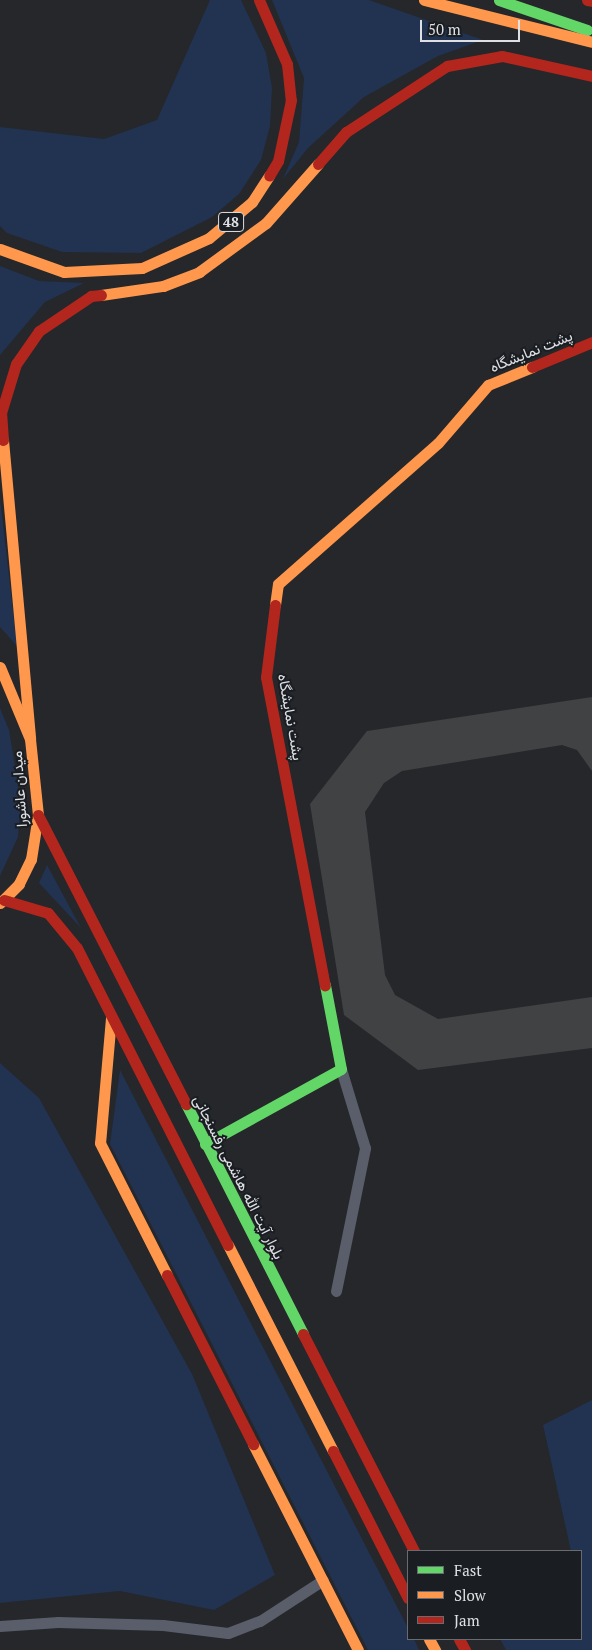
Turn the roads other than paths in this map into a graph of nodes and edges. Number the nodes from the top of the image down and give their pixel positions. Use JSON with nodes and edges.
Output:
{"nodes":[{"id":1,"x":259,"y":0,"type":"edge"},
{"id":2,"x":424,"y":0,"type":"edge"},
{"id":3,"x":499,"y":0,"type":"edge"},
{"id":4,"x":588,"y":0,"type":"edge"},
{"id":5,"x":592,"y":2,"type":"edge"},
{"id":6,"x":592,"y":32,"type":"edge"},
{"id":7,"x":592,"y":42,"type":"edge"},
{"id":8,"x":592,"y":76,"type":"edge"},
{"id":9,"x":0,"y":249,"type":"edge"},
{"id":10,"x":592,"y":342,"type":"edge"},
{"id":11,"x":0,"y":413,"type":"edge"},
{"id":12,"x":0,"y":667,"type":"edge"},
{"id":13,"x":30,"y":739,"type":"junction"},
{"id":14,"x":38,"y":815,"type":"junction"},
{"id":15,"x":2,"y":902,"type":"edge"},
{"id":16,"x":111,"y":1018,"type":"junction"},
{"id":17,"x":341,"y":1069,"type":"junction"},
{"id":18,"x":205,"y":1144,"type":"junction"},
{"id":19,"x":182,"y":1156,"type":"junction"},
{"id":20,"x":336,"y":1291,"type":"dead end"},
{"id":21,"x":413,"y":1550,"type":"edge"},
{"id":22,"x":323,"y":1580,"type":"junction"},
{"id":23,"x":407,"y":1596,"type":"edge"},
{"id":24,"x":0,"y":1626,"type":"edge"},
{"id":25,"x":358,"y":1650,"type":"edge"}],
"edges":[{"from":1,"to":9,"type":"main road","number":"48"},
{"from":2,"to":7,"type":"main road"},
{"from":3,"to":6,"type":"main road"},
{"from":4,"to":5,"type":"main road"},
{"from":8,"to":11,"type":"main road"},
{"from":10,"to":17,"type":"main road","name":"پشت نمایشگاه"},
{"from":11,"to":13,"type":"main road"},
{"from":12,"to":13,"type":"main road","name":"میدان عاشورا"},
{"from":13,"to":14,"type":"main road","name":"میدان عاشورا"},
{"from":14,"to":15,"type":"main road","name":"میدان عاشورا"},
{"from":14,"to":18,"type":"main road","name":"بلوار آیت الله هاشمی رفسنجانی"},
{"from":15,"to":16,"type":"main road"},
{"from":16,"to":19,"type":"main road"},
{"from":16,"to":22,"type":"main road"},
{"from":17,"to":18,"type":"main road"},
{"from":17,"to":20,"type":"street"},
{"from":18,"to":19,"type":"main road"},
{"from":18,"to":21,"type":"main road","name":"بلوار آیت الله هاشمی رفسنجانی"},
{"from":19,"to":23,"type":"main road"},
{"from":22,"to":24,"type":"street"},
{"from":22,"to":25,"type":"main road"}]}
